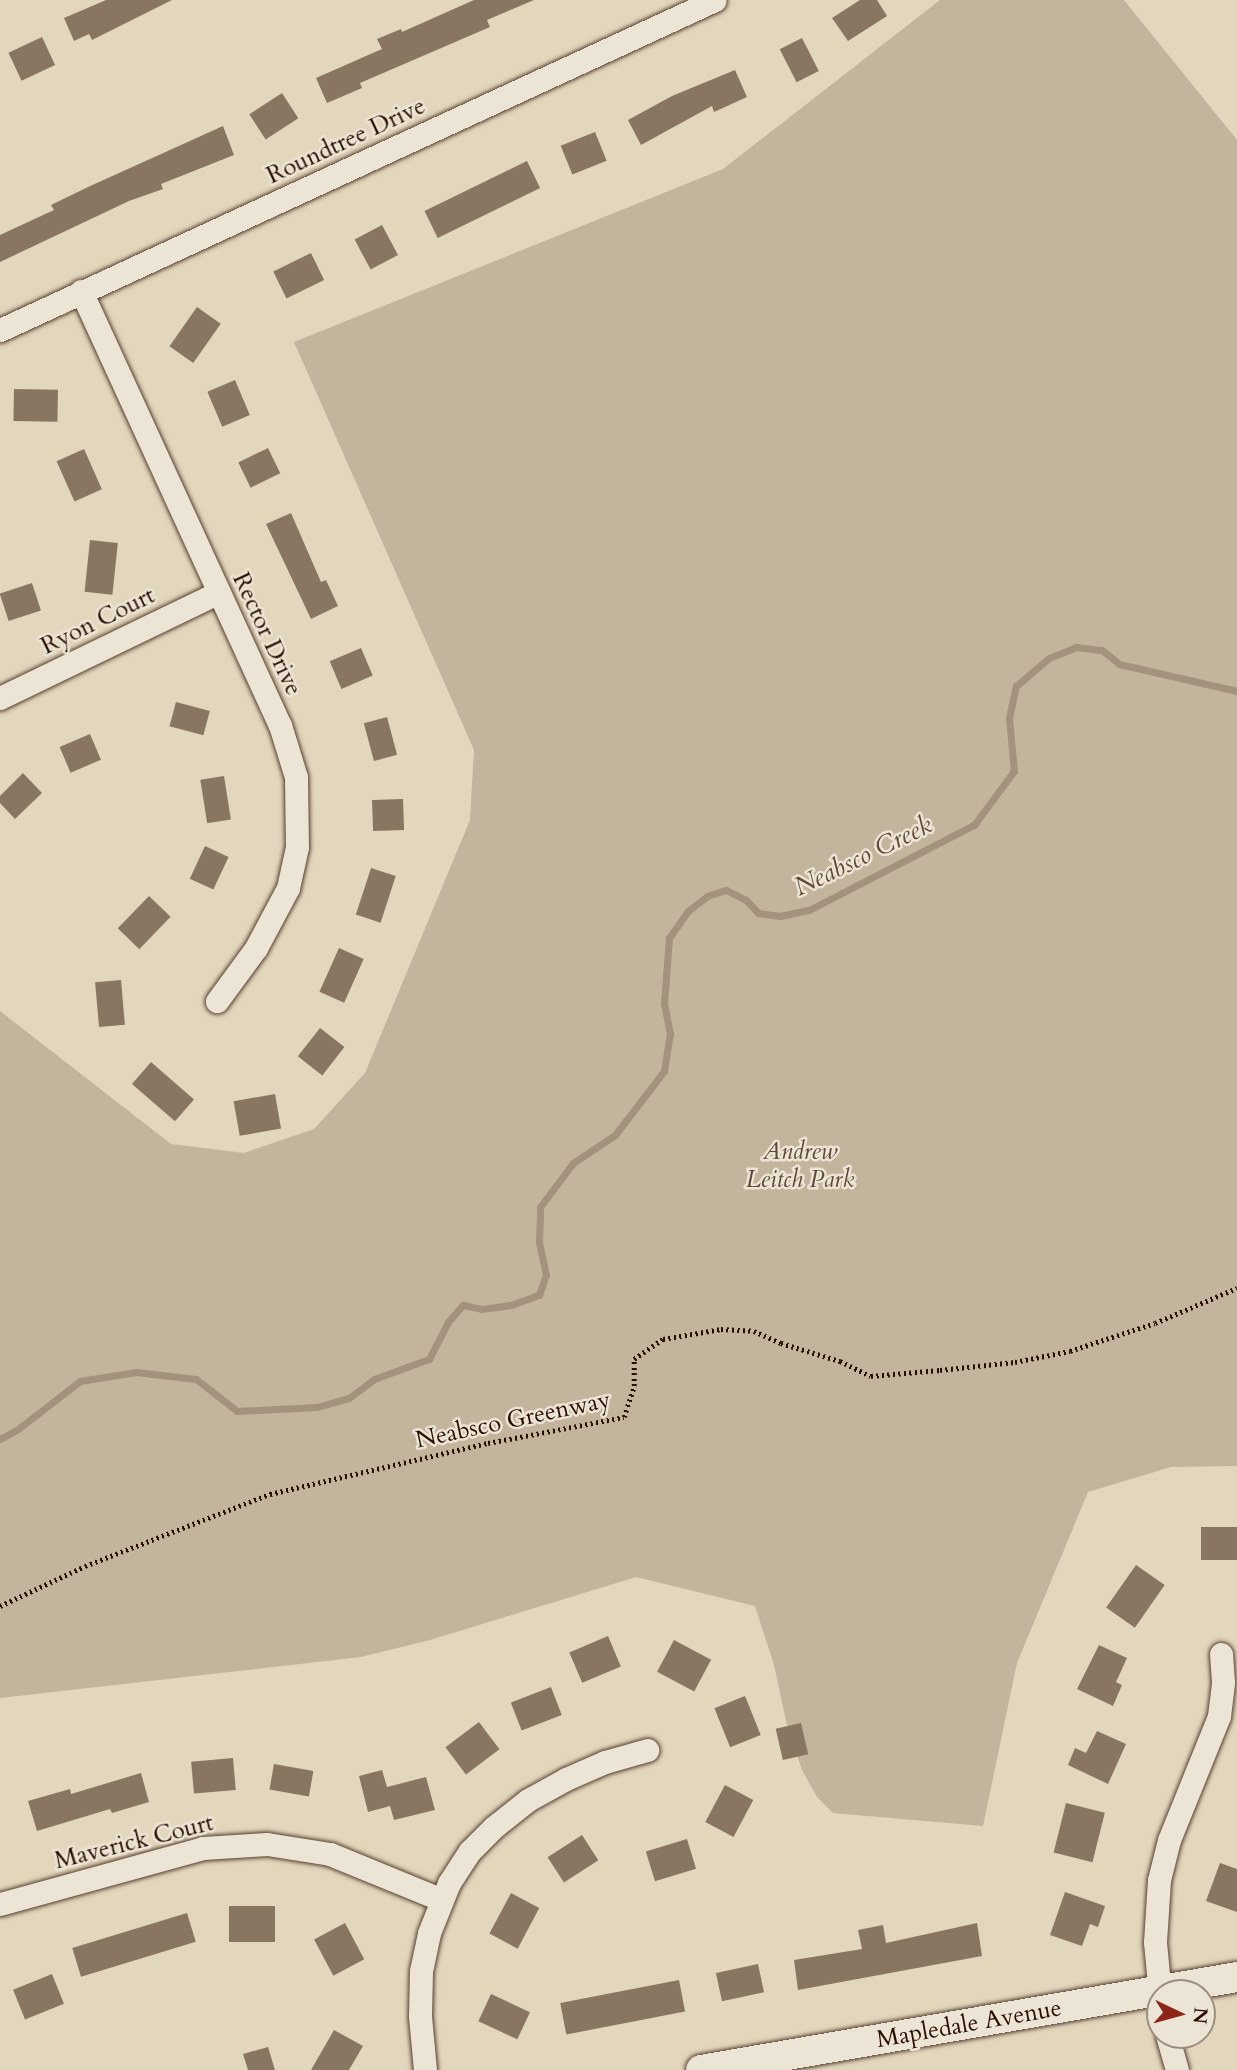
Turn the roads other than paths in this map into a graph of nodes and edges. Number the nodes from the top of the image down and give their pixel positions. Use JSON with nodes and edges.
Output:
{"nodes":[{"id":1,"x":715,"y":0,"type":"edge"},
{"id":2,"x":82,"y":291,"type":"junction"},
{"id":3,"x":0,"y":330,"type":"edge"},
{"id":4,"x":219,"y":592,"type":"junction"},
{"id":5,"x":0,"y":698,"type":"edge"},
{"id":6,"x":216,"y":1000,"type":"dead end"},
{"id":7,"x":1221,"y":1654,"type":"dead end"},
{"id":8,"x":647,"y":1751,"type":"dead end"},
{"id":9,"x":442,"y":1900,"type":"junction"},
{"id":10,"x":0,"y":1904,"type":"edge"},
{"id":11,"x":1237,"y":1977,"type":"edge"},
{"id":12,"x":1159,"y":1979,"type":"edge"},
{"id":13,"x":1216,"y":1981,"type":"edge"},
{"id":14,"x":1146,"y":1995,"type":"edge"},
{"id":15,"x":1171,"y":2049,"type":"edge"},
{"id":16,"x":425,"y":2070,"type":"edge"},
{"id":17,"x":701,"y":2070,"type":"edge"},
{"id":18,"x":1177,"y":2070,"type":"edge"}],
"edges":[{"from":1,"to":2,"type":"street","name":"Roundtree Drive"},
{"from":2,"to":3,"type":"street","name":"Roundtree Drive"},
{"from":2,"to":4,"type":"street","name":"Rector Drive"},
{"from":4,"to":5,"type":"street","name":"Ryon Court"},
{"from":4,"to":6,"type":"street","name":"Rector Drive"},
{"from":7,"to":12,"type":"street"},
{"from":8,"to":9,"type":"street"},
{"from":9,"to":10,"type":"street","name":"Maverick Court"},
{"from":9,"to":16,"type":"street"},
{"from":11,"to":13,"type":"street","name":"Mapledale Avenue"},
{"from":14,"to":17,"type":"street","name":"Mapledale Avenue"},
{"from":15,"to":18,"type":"street"}]}
